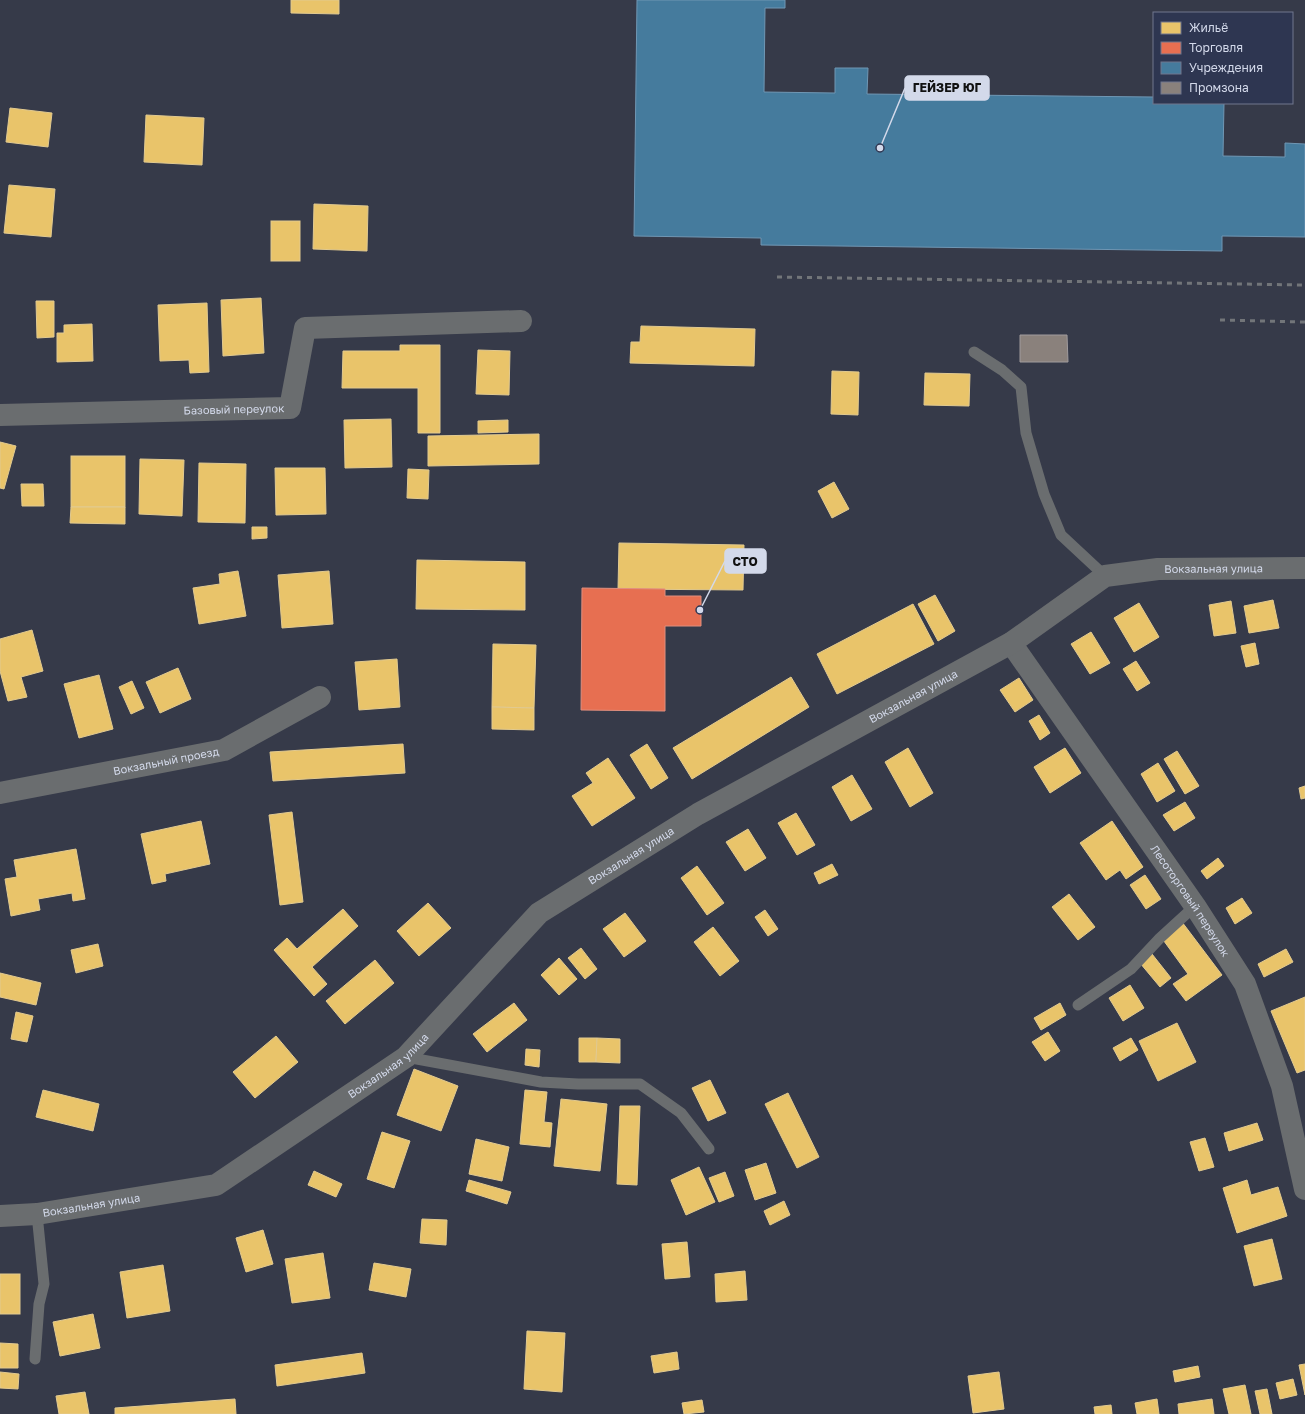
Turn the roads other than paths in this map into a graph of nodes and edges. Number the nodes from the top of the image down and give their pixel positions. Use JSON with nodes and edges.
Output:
{"nodes":[{"id":1,"x":521,"y":321,"type":"dead end"},
{"id":2,"x":974,"y":352,"type":"dead end"},
{"id":3,"x":0,"y":415,"type":"edge"},
{"id":4,"x":1305,"y":568,"type":"edge"},
{"id":5,"x":1105,"y":576,"type":"junction"},
{"id":6,"x":1011,"y":643,"type":"junction"},
{"id":7,"x":320,"y":697,"type":"dead end"},
{"id":8,"x":0,"y":794,"type":"edge"},
{"id":9,"x":1195,"y":906,"type":"junction"},
{"id":10,"x":1078,"y":1005,"type":"dead end"},
{"id":11,"x":406,"y":1058,"type":"junction"},
{"id":12,"x":709,"y":1149,"type":"dead end"},
{"id":13,"x":1305,"y":1189,"type":"edge"},
{"id":14,"x":37,"y":1214,"type":"junction"},
{"id":15,"x":0,"y":1216,"type":"edge"},
{"id":16,"x":35,"y":1359,"type":"dead end"}],
"edges":[{"from":1,"to":3,"type":"street","name":"Базовый переулок"},
{"from":2,"to":5,"type":"lane"},
{"from":4,"to":5,"type":"street","name":"Вокзальная улица"},
{"from":5,"to":6,"type":"street","name":"Вокзальная улица"},
{"from":6,"to":9,"type":"street","name":"Лесоторговый переулок"},
{"from":6,"to":11,"type":"street","name":"Вокзальная улица"},
{"from":7,"to":8,"type":"street","name":"Вокзальный проезд"},
{"from":9,"to":10,"type":"lane"},
{"from":9,"to":13,"type":"street","name":"Лесоторговый переулок"},
{"from":11,"to":12,"type":"lane"},
{"from":11,"to":14,"type":"street","name":"Вокзальная улица"},
{"from":14,"to":15,"type":"street","name":"Вокзальная улица"},
{"from":14,"to":16,"type":"lane"}]}
